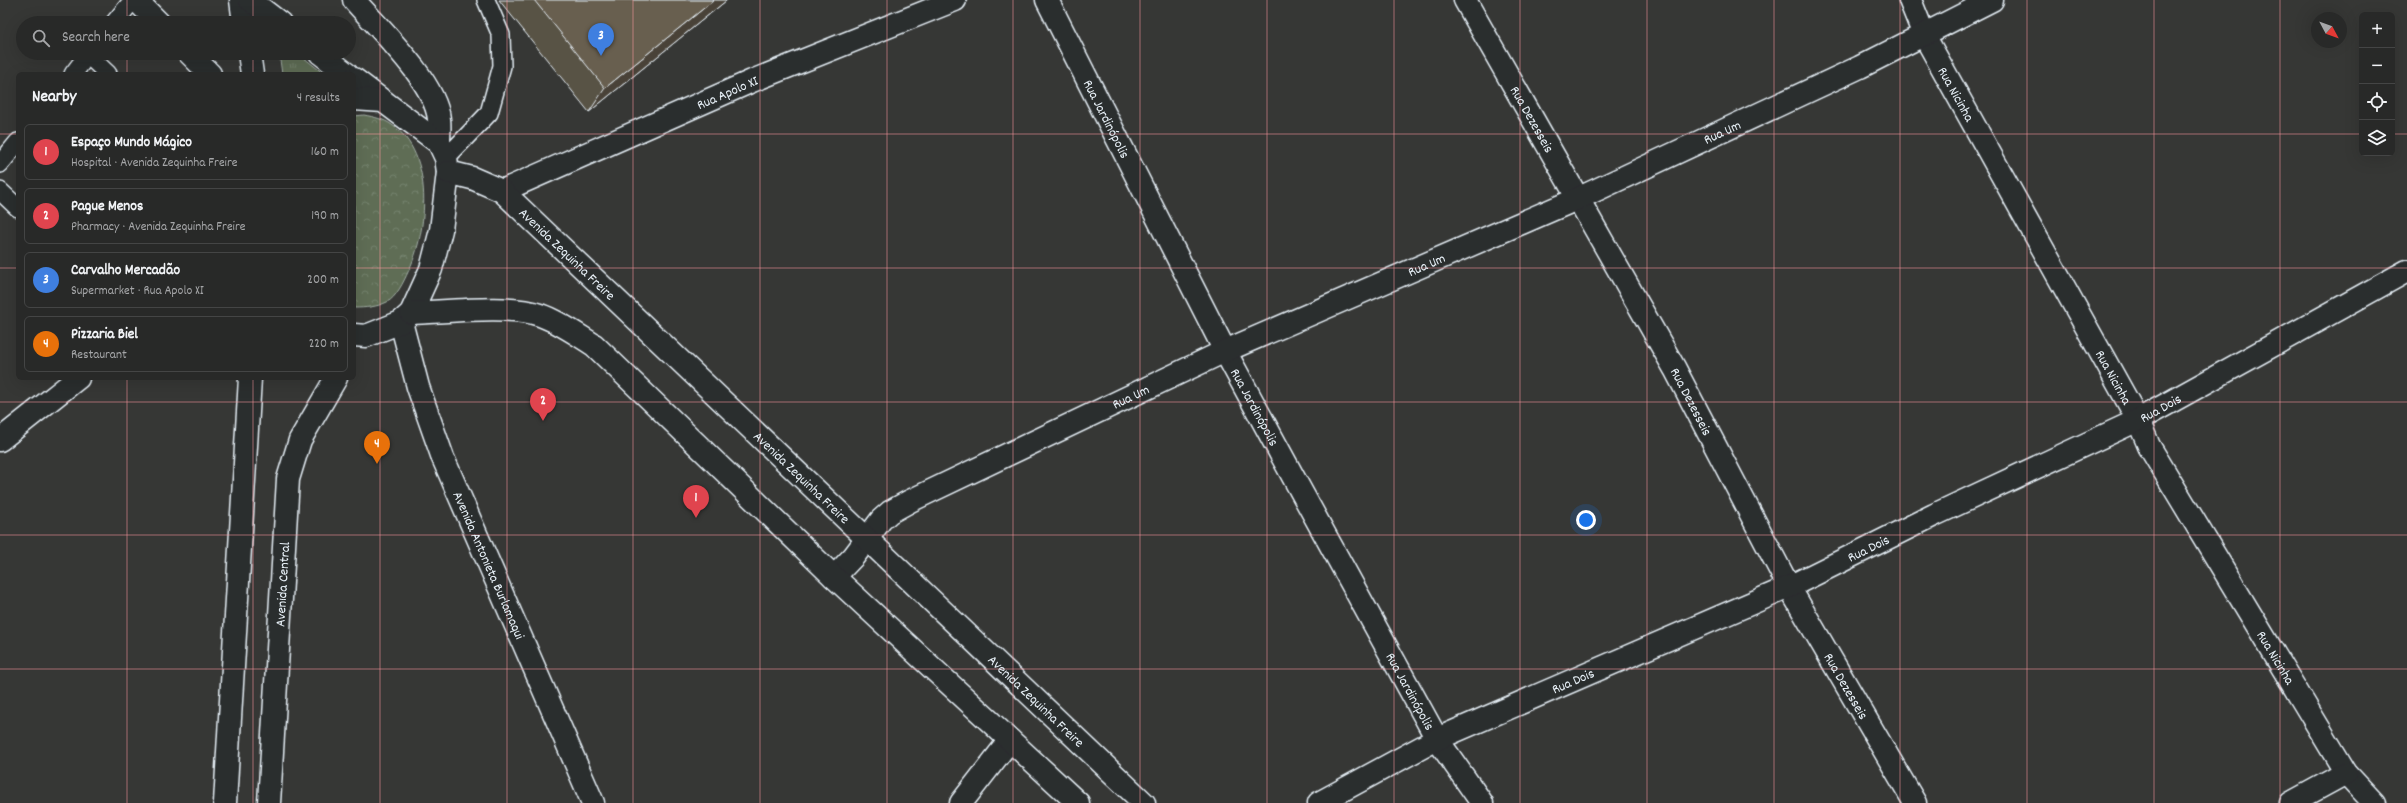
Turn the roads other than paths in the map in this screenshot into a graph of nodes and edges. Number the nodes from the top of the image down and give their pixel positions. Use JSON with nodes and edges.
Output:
{"nodes":[{"id":1,"x":133,"y":0,"type":"edge"},
{"id":2,"x":136,"y":0,"type":"edge"},
{"id":3,"x":241,"y":0,"type":"edge"},
{"id":4,"x":250,"y":0,"type":"edge"},
{"id":5,"x":354,"y":0,"type":"edge"},
{"id":6,"x":486,"y":0,"type":"edge"},
{"id":7,"x":955,"y":0,"type":"edge"},
{"id":8,"x":1047,"y":0,"type":"edge"},
{"id":9,"x":1466,"y":0,"type":"edge"},
{"id":10,"x":1910,"y":0,"type":"edge"},
{"id":11,"x":1992,"y":0,"type":"edge"},
{"id":12,"x":120,"y":16,"type":"edge"},
{"id":13,"x":152,"y":16,"type":"edge"},
{"id":14,"x":243,"y":16,"type":"edge"},
{"id":15,"x":271,"y":16,"type":"edge"},
{"id":16,"x":1924,"y":35,"type":"junction"},
{"id":17,"x":84,"y":60,"type":"edge"},
{"id":18,"x":95,"y":60,"type":"edge"},
{"id":19,"x":196,"y":60,"type":"edge"},
{"id":20,"x":250,"y":60,"type":"edge"},
{"id":21,"x":329,"y":60,"type":"edge"},
{"id":22,"x":75,"y":72,"type":"edge"},
{"id":23,"x":106,"y":72,"type":"edge"},
{"id":24,"x":208,"y":72,"type":"edge"},
{"id":25,"x":252,"y":72,"type":"edge"},
{"id":26,"x":344,"y":72,"type":"edge"},
{"id":27,"x":356,"y":81,"type":"edge"},
{"id":28,"x":356,"y":99,"type":"edge"},
{"id":29,"x":383,"y":101,"type":"junction"},
{"id":30,"x":16,"y":144,"type":"edge"},
{"id":31,"x":444,"y":158,"type":"junction"},
{"id":32,"x":0,"y":164,"type":"edge"},
{"id":33,"x":0,"y":191,"type":"edge"},
{"id":34,"x":502,"y":191,"type":"junction"},
{"id":35,"x":1577,"y":199,"type":"junction"},
{"id":36,"x":16,"y":206,"type":"edge"},
{"id":37,"x":2407,"y":271,"type":"edge"},
{"id":38,"x":406,"y":318,"type":"junction"},
{"id":39,"x":358,"y":341,"type":"edge"},
{"id":40,"x":1225,"y":351,"type":"junction"},
{"id":41,"x":75,"y":380,"type":"edge"},
{"id":42,"x":250,"y":380,"type":"edge"},
{"id":43,"x":335,"y":380,"type":"edge"},
{"id":44,"x":2138,"y":420,"type":"junction"},
{"id":45,"x":0,"y":440,"type":"edge"},
{"id":46,"x":868,"y":538,"type":"junction"},
{"id":47,"x":834,"y":577,"type":"junction"},
{"id":48,"x":1789,"y":587,"type":"junction"},
{"id":49,"x":1437,"y":739,"type":"junction"},
{"id":50,"x":1010,"y":740,"type":"junction"},
{"id":51,"x":2346,"y":773,"type":"junction"},
{"id":52,"x":225,"y":803,"type":"edge"},
{"id":53,"x":269,"y":803,"type":"edge"},
{"id":54,"x":593,"y":803,"type":"edge"},
{"id":55,"x":961,"y":803,"type":"edge"},
{"id":56,"x":1078,"y":803,"type":"edge"},
{"id":57,"x":1144,"y":803,"type":"edge"},
{"id":58,"x":1319,"y":803,"type":"edge"},
{"id":59,"x":1482,"y":803,"type":"edge"},
{"id":60,"x":1916,"y":803,"type":"edge"},
{"id":61,"x":2290,"y":803,"type":"edge"},
{"id":62,"x":2374,"y":803,"type":"edge"}],
"edges":[{"from":1,"to":12,"type":"lane"},
{"from":2,"to":13,"type":"street"},
{"from":3,"to":14,"type":"street"},
{"from":4,"to":15,"type":"street"},
{"from":5,"to":31,"type":"street"},
{"from":6,"to":31,"type":"lane"},
{"from":7,"to":34,"type":"street","name":"Rua Apolo XI"},
{"from":8,"to":40,"type":"street","name":"Rua Jardinópolis"},
{"from":9,"to":35,"type":"street","name":"Rua Dezesseis"},
{"from":10,"to":16,"type":"street","name":"Rua Nicinha"},
{"from":11,"to":16,"type":"street","name":"Rua Um"},
{"from":16,"to":35,"type":"street","name":"Rua Um"},
{"from":16,"to":44,"type":"street","name":"Rua Nicinha"},
{"from":17,"to":22,"type":"lane"},
{"from":18,"to":23,"type":"lane"},
{"from":19,"to":24,"type":"street"},
{"from":20,"to":25,"type":"street"},
{"from":21,"to":26,"type":"street"},
{"from":27,"to":29,"type":"street"},
{"from":28,"to":29,"type":"street"},
{"from":29,"to":31,"type":"street"},
{"from":30,"to":32,"type":"lane"},
{"from":31,"to":34,"type":"street","name":"Avenida Zequinha Freire"},
{"from":31,"to":38,"type":"street"},
{"from":33,"to":36,"type":"lane"},
{"from":34,"to":46,"type":"street","name":"Avenida Zequinha Freire"},
{"from":35,"to":40,"type":"street","name":"Rua Um"},
{"from":35,"to":48,"type":"street","name":"Rua Dezesseis"},
{"from":37,"to":44,"type":"street","name":"Rua Dois"},
{"from":38,"to":39,"type":"street"},
{"from":38,"to":47,"type":"street"},
{"from":38,"to":54,"type":"street","name":"Avenida Antonieta Burlamaqui"},
{"from":40,"to":46,"type":"street","name":"Rua Um"},
{"from":40,"to":49,"type":"street","name":"Rua Jardinópolis"},
{"from":41,"to":45,"type":"street"},
{"from":42,"to":52,"type":"street"},
{"from":43,"to":53,"type":"street","name":"Avenida Central"},
{"from":44,"to":48,"type":"street","name":"Rua Dois"},
{"from":44,"to":51,"type":"street","name":"Rua Nicinha"},
{"from":46,"to":47,"type":"street","name":"Rua Um"},
{"from":46,"to":57,"type":"street","name":"Avenida Zequinha Freire"},
{"from":47,"to":50,"type":"street"},
{"from":48,"to":49,"type":"street","name":"Rua Dois"},
{"from":48,"to":60,"type":"street","name":"Rua Dezesseis"},
{"from":49,"to":58,"type":"street","name":"Rua Dois"},
{"from":49,"to":59,"type":"street","name":"Rua Jardinópolis"},
{"from":50,"to":55,"type":"street"},
{"from":50,"to":56,"type":"street"},
{"from":51,"to":61,"type":"street"},
{"from":51,"to":62,"type":"street","name":"Rua Nicinha"}]}
